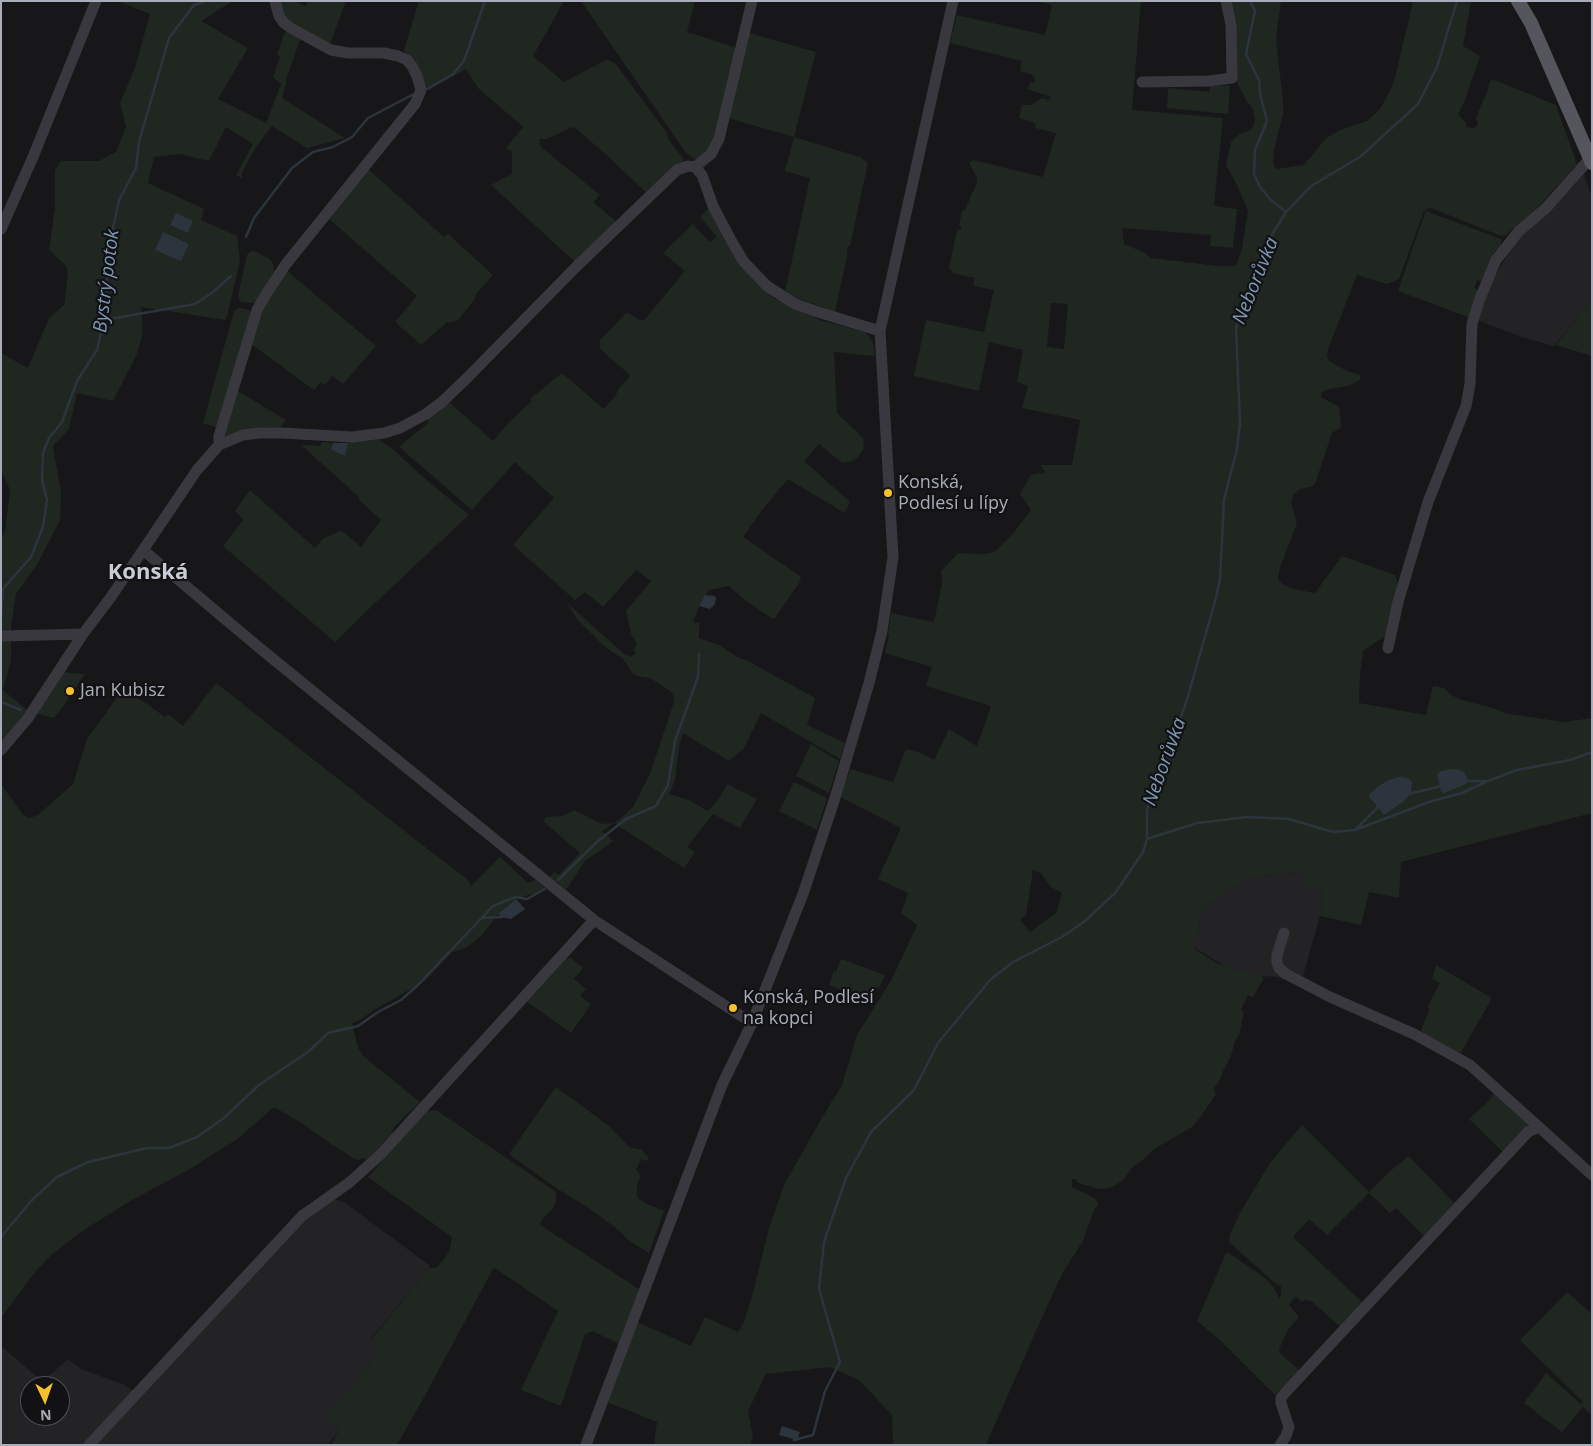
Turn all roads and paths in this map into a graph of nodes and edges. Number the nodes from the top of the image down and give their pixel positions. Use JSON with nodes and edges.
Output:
{"nodes":[{"id":1,"x":96,"y":1,"type":"edge"},
{"id":2,"x":276,"y":1,"type":"edge"},
{"id":3,"x":752,"y":1,"type":"edge"},
{"id":4,"x":953,"y":1,"type":"edge"},
{"id":5,"x":1226,"y":1,"type":"edge"},
{"id":6,"x":1519,"y":2,"type":"edge"},
{"id":7,"x":1142,"y":82,"type":"dead end"},
{"id":8,"x":1591,"y":159,"type":"edge"},
{"id":9,"x":696,"y":167,"type":"junction"},
{"id":10,"x":1,"y":229,"type":"edge"},
{"id":11,"x":880,"y":331,"type":"junction"},
{"id":12,"x":219,"y":445,"type":"junction"},
{"id":13,"x":143,"y":550,"type":"junction"},
{"id":14,"x":83,"y":634,"type":"junction"},
{"id":15,"x":6,"y":636,"type":"edge"},
{"id":16,"x":1388,"y":648,"type":"dead end"},
{"id":17,"x":1,"y":750,"type":"edge"},
{"id":18,"x":594,"y":920,"type":"junction"},
{"id":19,"x":1284,"y":933,"type":"dead end"},
{"id":20,"x":752,"y":1023,"type":"junction"},
{"id":21,"x":1539,"y":1126,"type":"junction"},
{"id":22,"x":1592,"y":1175,"type":"edge"},
{"id":23,"x":89,"y":1445,"type":"edge"},
{"id":24,"x":586,"y":1445,"type":"edge"},
{"id":25,"x":1280,"y":1445,"type":"edge"}],
"edges":[{"from":1,"to":10,"type":"street"},
{"from":2,"to":12,"type":"street"},
{"from":3,"to":9,"type":"street"},
{"from":4,"to":11,"type":"street"},
{"from":5,"to":7,"type":"street"},
{"from":6,"to":8,"type":"main road"},
{"from":8,"to":16,"type":"street"},
{"from":9,"to":11,"type":"street"},
{"from":9,"to":12,"type":"street"},
{"from":11,"to":20,"type":"street"},
{"from":12,"to":13,"type":"street"},
{"from":13,"to":14,"type":"street"},
{"from":13,"to":18,"type":"street"},
{"from":14,"to":15,"type":"street"},
{"from":14,"to":17,"type":"street"},
{"from":18,"to":20,"type":"street"},
{"from":18,"to":23,"type":"street"},
{"from":19,"to":21,"type":"street"},
{"from":20,"to":24,"type":"street"},
{"from":21,"to":22,"type":"street"},
{"from":21,"to":25,"type":"street"}]}
